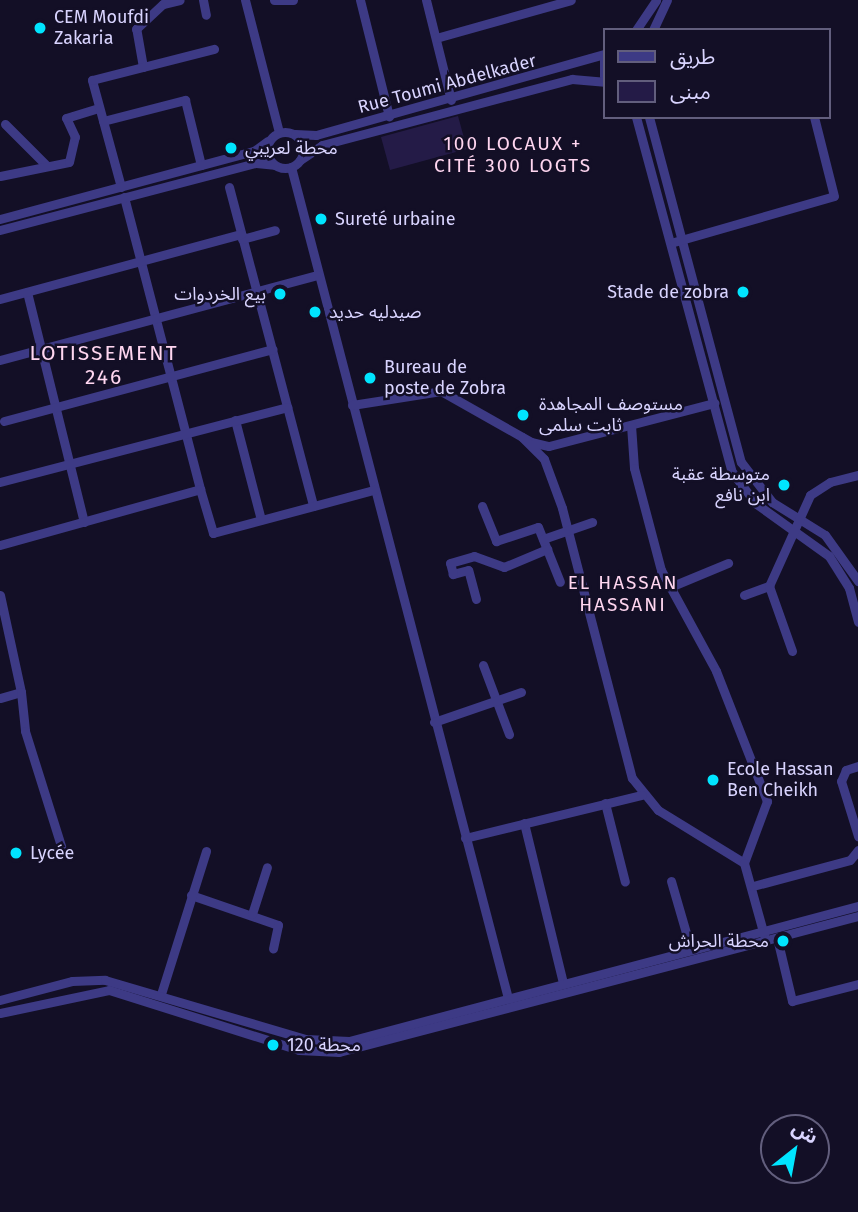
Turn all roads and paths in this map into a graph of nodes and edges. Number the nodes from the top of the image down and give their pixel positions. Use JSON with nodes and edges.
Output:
{"nodes":[{"id":1,"x":180,"y":0,"type":"edge"},
{"id":2,"x":203,"y":0,"type":"edge"},
{"id":3,"x":245,"y":0,"type":"edge"},
{"id":4,"x":274,"y":0,"type":"edge"},
{"id":5,"x":293,"y":0,"type":"edge"},
{"id":6,"x":360,"y":0,"type":"edge"},
{"id":7,"x":426,"y":0,"type":"edge"},
{"id":8,"x":570,"y":0,"type":"edge"},
{"id":9,"x":656,"y":0,"type":"edge"},
{"id":10,"x":667,"y":0,"type":"edge"},
{"id":11,"x":206,"y":15,"type":"dead end"},
{"id":12,"x":637,"y":28,"type":"edge"},
{"id":13,"x":654,"y":28,"type":"edge"},
{"id":14,"x":436,"y":38,"type":"junction"},
{"id":15,"x":214,"y":49,"type":"dead end"},
{"id":16,"x":602,"y":58,"type":"edge"},
{"id":17,"x":144,"y":67,"type":"junction"},
{"id":18,"x":602,"y":82,"type":"edge"},
{"id":19,"x":451,"y":100,"type":"junction"},
{"id":20,"x":99,"y":108,"type":"junction"},
{"id":21,"x":389,"y":116,"type":"junction"},
{"id":22,"x":637,"y":119,"type":"edge"},
{"id":23,"x":650,"y":119,"type":"edge"},
{"id":24,"x":815,"y":119,"type":"edge"},
{"id":25,"x":103,"y":121,"type":"junction"},
{"id":26,"x":5,"y":124,"type":"dead end"},
{"id":27,"x":279,"y":132,"type":"junction"},
{"id":28,"x":295,"y":134,"type":"junction"},
{"id":29,"x":268,"y":141,"type":"junction"},
{"id":30,"x":300,"y":160,"type":"junction"},
{"id":31,"x":201,"y":165,"type":"junction"},
{"id":32,"x":274,"y":165,"type":"junction"},
{"id":33,"x":47,"y":166,"type":"junction"},
{"id":34,"x":291,"y":167,"type":"junction"},
{"id":35,"x":0,"y":176,"type":"edge"},
{"id":36,"x":229,"y":187,"type":"dead end"},
{"id":37,"x":122,"y":192,"type":"junction"},
{"id":38,"x":0,"y":219,"type":"edge"},
{"id":39,"x":0,"y":230,"type":"edge"},
{"id":40,"x":275,"y":230,"type":"dead end"},
{"id":41,"x":242,"y":236,"type":"junction"},
{"id":42,"x":680,"y":240,"type":"junction"},
{"id":43,"x":669,"y":244,"type":"junction"},
{"id":44,"x":141,"y":261,"type":"junction"},
{"id":45,"x":318,"y":275,"type":"junction"},
{"id":46,"x":256,"y":290,"type":"junction"},
{"id":47,"x":27,"y":292,"type":"junction"},
{"id":48,"x":0,"y":299,"type":"edge"},
{"id":49,"x":155,"y":318,"type":"junction"},
{"id":50,"x":41,"y":349,"type":"junction"},
{"id":51,"x":272,"y":349,"type":"junction"},
{"id":52,"x":0,"y":360,"type":"edge"},
{"id":53,"x":171,"y":377,"type":"junction"},
{"id":54,"x":723,"y":401,"type":"junction"},
{"id":55,"x":710,"y":404,"type":"junction"},
{"id":56,"x":352,"y":405,"type":"junction"},
{"id":57,"x":56,"y":407,"type":"junction"},
{"id":58,"x":287,"y":407,"type":"junction"},
{"id":59,"x":235,"y":420,"type":"junction"},
{"id":60,"x":4,"y":421,"type":"dead end"},
{"id":61,"x":631,"y":425,"type":"junction"},
{"id":62,"x":186,"y":434,"type":"junction"},
{"id":63,"x":522,"y":437,"type":"junction"},
{"id":64,"x":560,"y":445,"type":"junction"},
{"id":65,"x":70,"y":464,"type":"junction"},
{"id":66,"x":546,"y":464,"type":"junction"},
{"id":67,"x":856,"y":478,"type":"edge"},
{"id":68,"x":0,"y":482,"type":"edge"},
{"id":69,"x":200,"y":489,"type":"junction"},
{"id":70,"x":374,"y":490,"type":"junction"},
{"id":71,"x":313,"y":506,"type":"junction"},
{"id":72,"x":482,"y":506,"type":"dead end"},
{"id":73,"x":796,"y":516,"type":"junction"},
{"id":74,"x":261,"y":520,"type":"junction"},
{"id":75,"x":85,"y":522,"type":"junction"},
{"id":76,"x":592,"y":522,"type":"dead end"},
{"id":77,"x":791,"y":528,"type":"junction"},
{"id":78,"x":569,"y":529,"type":"junction"},
{"id":79,"x":543,"y":539,"type":"junction"},
{"id":80,"x":0,"y":545,"type":"edge"},
{"id":81,"x":547,"y":549,"type":"junction"},
{"id":82,"x":728,"y":563,"type":"dead end"},
{"id":83,"x":858,"y":581,"type":"edge"},
{"id":84,"x":560,"y":582,"type":"dead end"},
{"id":85,"x":769,"y":586,"type":"junction"},
{"id":86,"x":670,"y":587,"type":"junction"},
{"id":87,"x":0,"y":595,"type":"edge"},
{"id":88,"x":744,"y":595,"type":"dead end"},
{"id":89,"x":476,"y":598,"type":"dead end"},
{"id":90,"x":858,"y":622,"type":"edge"},
{"id":91,"x":792,"y":652,"type":"dead end"},
{"id":92,"x":483,"y":665,"type":"dead end"},
{"id":93,"x":21,"y":692,"type":"junction"},
{"id":94,"x":521,"y":692,"type":"dead end"},
{"id":95,"x":0,"y":698,"type":"edge"},
{"id":96,"x":496,"y":701,"type":"junction"},
{"id":97,"x":435,"y":722,"type":"junction"},
{"id":98,"x":509,"y":734,"type":"dead end"},
{"id":99,"x":858,"y":766,"type":"edge"},
{"id":100,"x":642,"y":795,"type":"junction"},
{"id":101,"x":606,"y":803,"type":"junction"},
{"id":102,"x":524,"y":822,"type":"junction"},
{"id":103,"x":858,"y":836,"type":"edge"},
{"id":104,"x":465,"y":838,"type":"junction"},
{"id":105,"x":61,"y":846,"type":"dead end"},
{"id":106,"x":858,"y":850,"type":"edge"},
{"id":107,"x":206,"y":851,"type":"dead end"},
{"id":108,"x":744,"y":863,"type":"junction"},
{"id":109,"x":267,"y":867,"type":"dead end"},
{"id":110,"x":671,"y":880,"type":"dead end"},
{"id":111,"x":625,"y":882,"type":"dead end"},
{"id":112,"x":753,"y":886,"type":"junction"},
{"id":113,"x":191,"y":895,"type":"junction"},
{"id":114,"x":858,"y":906,"type":"edge"},
{"id":115,"x":252,"y":914,"type":"junction"},
{"id":116,"x":858,"y":916,"type":"edge"},
{"id":117,"x":764,"y":936,"type":"junction"},
{"id":118,"x":776,"y":937,"type":"junction"},
{"id":119,"x":273,"y":948,"type":"dead end"},
{"id":120,"x":691,"y":950,"type":"junction"},
{"id":121,"x":563,"y":983,"type":"junction"},
{"id":122,"x":858,"y":984,"type":"edge"},
{"id":123,"x":161,"y":994,"type":"junction"},
{"id":124,"x":508,"y":998,"type":"junction"},
{"id":125,"x":0,"y":1000,"type":"edge"},
{"id":126,"x":0,"y":1013,"type":"edge"}],
"edges":[{"from":1,"to":17,"type":"street"},
{"from":2,"to":11,"type":"street"},
{"from":3,"to":27,"type":"street"},
{"from":4,"to":5,"type":"street"},
{"from":6,"to":21,"type":"street"},
{"from":7,"to":14,"type":"street"},
{"from":8,"to":14,"type":"street"},
{"from":9,"to":12,"type":"street"},
{"from":10,"to":13,"type":"street"},
{"from":14,"to":19,"type":"street"},
{"from":15,"to":17,"type":"street"},
{"from":16,"to":19,"type":"street","name":"Rue Toumi Abdelkader"},
{"from":17,"to":20,"type":"street"},
{"from":18,"to":30,"type":"street","name":"Rue Toumi Abdelkader"},
{"from":19,"to":21,"type":"street","name":"Rue Toumi Abdelkader"},
{"from":20,"to":25,"type":"street"},
{"from":20,"to":33,"type":"street"},
{"from":21,"to":28,"type":"street","name":"Rue Toumi Abdelkader"},
{"from":22,"to":43,"type":"street"},
{"from":23,"to":42,"type":"street"},
{"from":24,"to":42,"type":"street"},
{"from":25,"to":31,"type":"street"},
{"from":25,"to":37,"type":"street"},
{"from":26,"to":33,"type":"street"},
{"from":27,"to":28,"type":"street"},
{"from":27,"to":29,"type":"street"},
{"from":28,"to":30,"type":"street"},
{"from":29,"to":31,"type":"street"},
{"from":29,"to":32,"type":"street"},
{"from":30,"to":34,"type":"street"},
{"from":31,"to":37,"type":"street"},
{"from":32,"to":34,"type":"street"},
{"from":32,"to":37,"type":"street"},
{"from":33,"to":35,"type":"street"},
{"from":34,"to":45,"type":"street"},
{"from":36,"to":41,"type":"street"},
{"from":37,"to":38,"type":"street"},
{"from":37,"to":39,"type":"street"},
{"from":37,"to":44,"type":"street"},
{"from":40,"to":41,"type":"street"},
{"from":41,"to":44,"type":"street"},
{"from":41,"to":46,"type":"street"},
{"from":42,"to":43,"type":"street"},
{"from":42,"to":54,"type":"street"},
{"from":43,"to":55,"type":"street"},
{"from":44,"to":47,"type":"street"},
{"from":44,"to":49,"type":"street"},
{"from":45,"to":46,"type":"street"},
{"from":45,"to":56,"type":"street"},
{"from":46,"to":49,"type":"street"},
{"from":46,"to":51,"type":"street"},
{"from":47,"to":48,"type":"street"},
{"from":47,"to":50,"type":"street"},
{"from":49,"to":50,"type":"street"},
{"from":49,"to":53,"type":"street"},
{"from":50,"to":52,"type":"street"},
{"from":50,"to":57,"type":"street"},
{"from":51,"to":53,"type":"street"},
{"from":51,"to":58,"type":"street"},
{"from":53,"to":57,"type":"street"},
{"from":53,"to":62,"type":"street"},
{"from":54,"to":55,"type":"street"},
{"from":54,"to":73,"type":"street"},
{"from":55,"to":61,"type":"street"},
{"from":55,"to":77,"type":"street"},
{"from":56,"to":63,"type":"street"},
{"from":56,"to":70,"type":"street"},
{"from":57,"to":60,"type":"street"},
{"from":57,"to":65,"type":"street"},
{"from":58,"to":59,"type":"street"},
{"from":58,"to":71,"type":"street"},
{"from":59,"to":62,"type":"street"},
{"from":59,"to":74,"type":"street"},
{"from":61,"to":64,"type":"street"},
{"from":61,"to":86,"type":"street"},
{"from":62,"to":65,"type":"street"},
{"from":62,"to":69,"type":"street"},
{"from":63,"to":64,"type":"street"},
{"from":63,"to":66,"type":"street"},
{"from":64,"to":66,"type":"street"},
{"from":65,"to":68,"type":"street"},
{"from":65,"to":75,"type":"street"},
{"from":66,"to":78,"type":"street"},
{"from":67,"to":73,"type":"street"},
{"from":69,"to":74,"type":"street"},
{"from":69,"to":75,"type":"street"},
{"from":70,"to":71,"type":"street"},
{"from":70,"to":97,"type":"street"},
{"from":71,"to":74,"type":"street"},
{"from":72,"to":79,"type":"street"},
{"from":73,"to":77,"type":"street"},
{"from":73,"to":83,"type":"street"},
{"from":75,"to":80,"type":"street"},
{"from":76,"to":78,"type":"street"},
{"from":77,"to":85,"type":"street"},
{"from":77,"to":90,"type":"street"},
{"from":78,"to":79,"type":"street"},
{"from":78,"to":100,"type":"street"},
{"from":79,"to":81,"type":"street"},
{"from":81,"to":84,"type":"street"},
{"from":81,"to":89,"type":"street"},
{"from":82,"to":86,"type":"street"},
{"from":85,"to":88,"type":"street"},
{"from":85,"to":91,"type":"street"},
{"from":86,"to":108,"type":"street"},
{"from":87,"to":93,"type":"street"},
{"from":92,"to":96,"type":"street"},
{"from":93,"to":95,"type":"street"},
{"from":93,"to":105,"type":"street"},
{"from":94,"to":96,"type":"street"},
{"from":96,"to":97,"type":"street"},
{"from":96,"to":98,"type":"street"},
{"from":97,"to":104,"type":"street"},
{"from":99,"to":103,"type":"street"},
{"from":100,"to":101,"type":"street"},
{"from":100,"to":108,"type":"street"},
{"from":101,"to":102,"type":"street"},
{"from":101,"to":111,"type":"street"},
{"from":102,"to":104,"type":"street"},
{"from":102,"to":121,"type":"street"},
{"from":104,"to":124,"type":"street"},
{"from":106,"to":112,"type":"street"},
{"from":107,"to":113,"type":"street"},
{"from":108,"to":112,"type":"street"},
{"from":109,"to":115,"type":"street"},
{"from":110,"to":120,"type":"street"},
{"from":112,"to":117,"type":"street"},
{"from":113,"to":115,"type":"street"},
{"from":113,"to":123,"type":"street"},
{"from":114,"to":117,"type":"street"},
{"from":115,"to":119,"type":"street"},
{"from":116,"to":118,"type":"street"},
{"from":117,"to":118,"type":"street"},
{"from":117,"to":120,"type":"street"},
{"from":117,"to":126,"type":"street"},
{"from":118,"to":122,"type":"street"},
{"from":120,"to":121,"type":"street"},
{"from":121,"to":124,"type":"street"},
{"from":123,"to":124,"type":"street"},
{"from":123,"to":125,"type":"street"}]}
